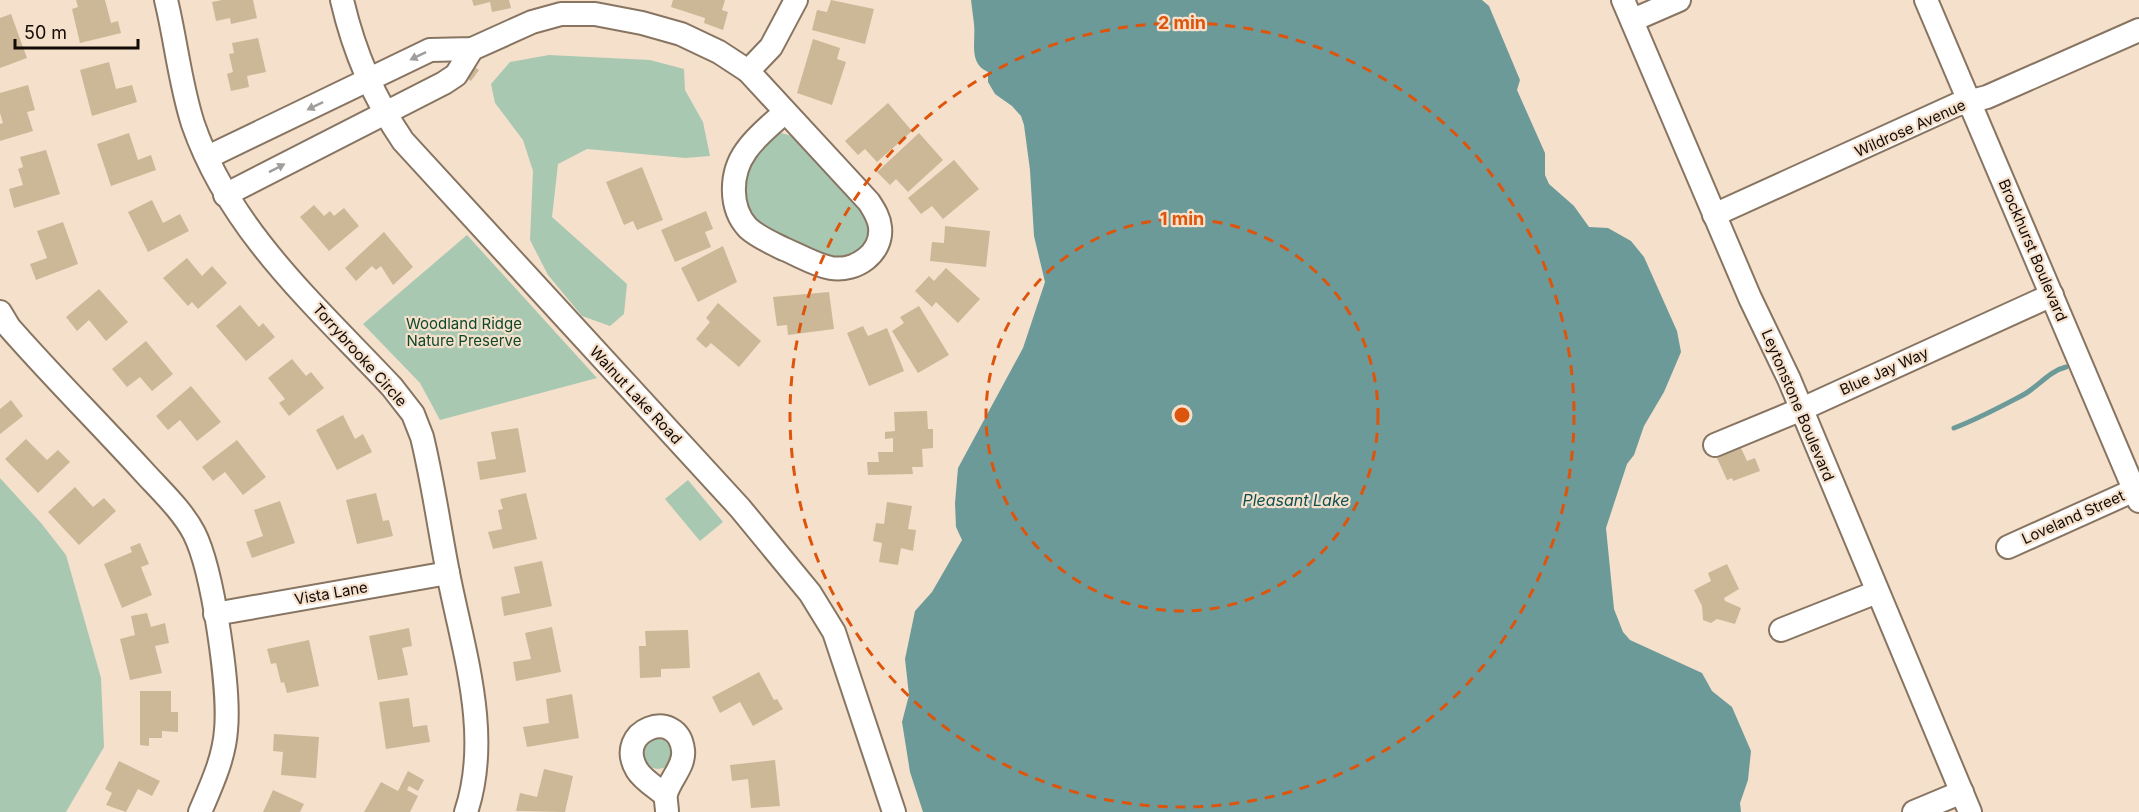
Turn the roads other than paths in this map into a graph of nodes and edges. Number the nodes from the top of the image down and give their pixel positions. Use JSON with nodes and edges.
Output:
{"nodes":[{"id":1,"x":166,"y":0,"type":"edge"},
{"id":2,"x":342,"y":0,"type":"edge"},
{"id":3,"x":796,"y":0,"type":"edge"},
{"id":4,"x":1679,"y":0,"type":"edge"},
{"id":5,"x":1926,"y":0,"type":"edge"},
{"id":6,"x":1628,"y":10,"type":"edge"},
{"id":7,"x":2139,"y":30,"type":"edge"},
{"id":8,"x":472,"y":49,"type":"junction"},
{"id":9,"x":748,"y":71,"type":"junction"},
{"id":10,"x":368,"y":80,"type":"junction"},
{"id":11,"x":1971,"y":102,"type":"junction"},
{"id":12,"x":384,"y":112,"type":"junction"},
{"id":13,"x":785,"y":112,"type":"junction"},
{"id":14,"x":208,"y":157,"type":"junction"},
{"id":15,"x":225,"y":195,"type":"junction"},
{"id":16,"x":1714,"y":215,"type":"junction"},
{"id":17,"x":2052,"y":295,"type":"junction"},
{"id":18,"x":0,"y":312,"type":"edge"},
{"id":19,"x":1802,"y":409,"type":"junction"},
{"id":20,"x":1715,"y":445,"type":"dead end"},
{"id":21,"x":2138,"y":493,"type":"edge"},
{"id":22,"x":2008,"y":547,"type":"dead end"},
{"id":23,"x":448,"y":573,"type":"junction"},
{"id":24,"x":1877,"y":592,"type":"junction"},
{"id":25,"x":215,"y":614,"type":"junction"},
{"id":26,"x":1781,"y":630,"type":"dead end"},
{"id":27,"x":1966,"y":802,"type":"edge"},
{"id":28,"x":200,"y":812,"type":"edge"},
{"id":29,"x":466,"y":812,"type":"edge"},
{"id":30,"x":894,"y":812,"type":"edge"},
{"id":31,"x":1914,"y":812,"type":"edge"}],
"edges":[{"from":1,"to":14,"type":"street","name":"Torrybrooke Circle"},
{"from":2,"to":10,"type":"street","name":"Walnut Lake Road"},
{"from":3,"to":9,"type":"street"},
{"from":4,"to":6,"type":"street"},
{"from":5,"to":11,"type":"street","name":"Brockhurst Boulevard"},
{"from":6,"to":16,"type":"street","name":"Leytonstone Boulevard"},
{"from":7,"to":11,"type":"street","name":"Wildrose Avenue"},
{"from":8,"to":9,"type":"street"},
{"from":8,"to":10,"type":"street","one_way":true},
{"from":8,"to":12,"type":"street"},
{"from":9,"to":13,"type":"street"},
{"from":10,"to":12,"type":"street","name":"Walnut Lake Road"},
{"from":10,"to":14,"type":"street","one_way":true},
{"from":11,"to":16,"type":"street","name":"Wildrose Avenue"},
{"from":11,"to":17,"type":"street","name":"Brockhurst Boulevard"},
{"from":15,"to":12,"type":"street","one_way":true},
{"from":12,"to":30,"type":"street","name":"Walnut Lake Road"},
{"from":13,"to":13,"type":"street"},
{"from":14,"to":15,"type":"street","name":"Torrybrooke Circle"},
{"from":15,"to":23,"type":"street","name":"Torrybrooke Circle"},
{"from":16,"to":19,"type":"street","name":"Leytonstone Boulevard"},
{"from":17,"to":19,"type":"street","name":"Blue Jay Way"},
{"from":17,"to":21,"type":"street","name":"Brockhurst Boulevard"},
{"from":18,"to":25,"type":"street"},
{"from":19,"to":20,"type":"street","name":"Blue Jay Way"},
{"from":19,"to":24,"type":"street","name":"Leytonstone Boulevard"},
{"from":21,"to":22,"type":"street","name":"Loveland Street"},
{"from":23,"to":25,"type":"street","name":"Vista Lane"},
{"from":23,"to":29,"type":"street","name":"Torrybrooke Circle"},
{"from":24,"to":26,"type":"street"},
{"from":24,"to":27,"type":"street","name":"Leytonstone Boulevard"},
{"from":25,"to":28,"type":"street"},
{"from":27,"to":31,"type":"street"}]}
